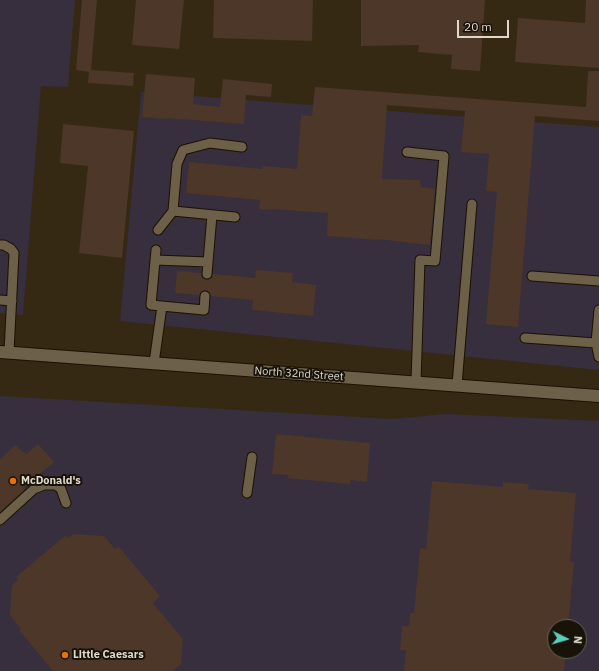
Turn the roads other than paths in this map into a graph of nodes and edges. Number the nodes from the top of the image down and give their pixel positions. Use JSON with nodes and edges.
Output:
{"nodes":[{"id":1,"x":242,"y":147,"type":"dead end"},
{"id":2,"x":407,"y":152,"type":"dead end"},
{"id":3,"x":472,"y":204,"type":"dead end"},
{"id":4,"x":173,"y":212,"type":"junction"},
{"id":5,"x":212,"y":215,"type":"junction"},
{"id":6,"x":235,"y":217,"type":"dead end"},
{"id":7,"x":158,"y":230,"type":"dead end"},
{"id":8,"x":0,"y":245,"type":"edge"},
{"id":9,"x":156,"y":250,"type":"dead end"},
{"id":10,"x":155,"y":260,"type":"junction"},
{"id":11,"x":208,"y":262,"type":"junction"},
{"id":12,"x":207,"y":274,"type":"dead end"},
{"id":13,"x":532,"y":276,"type":"dead end"},
{"id":14,"x":599,"y":281,"type":"edge"},
{"id":15,"x":205,"y":296,"type":"dead end"},
{"id":16,"x":0,"y":300,"type":"edge"},
{"id":17,"x":12,"y":300,"type":"junction"},
{"id":18,"x":162,"y":306,"type":"junction"},
{"id":19,"x":599,"y":310,"type":"edge"},
{"id":20,"x":525,"y":338,"type":"dead end"},
{"id":21,"x":596,"y":343,"type":"junction"},
{"id":22,"x":4,"y":352,"type":"edge"},
{"id":23,"x":599,"y":357,"type":"edge"},
{"id":24,"x":154,"y":363,"type":"junction"},
{"id":25,"x":416,"y":382,"type":"junction"},
{"id":26,"x":457,"y":385,"type":"junction"},
{"id":27,"x":599,"y":396,"type":"edge"},
{"id":28,"x":252,"y":457,"type":"dead end"},
{"id":29,"x":248,"y":493,"type":"dead end"},
{"id":30,"x":66,"y":503,"type":"dead end"},
{"id":31,"x":0,"y":520,"type":"edge"}],
"edges":[{"from":1,"to":4,"type":"lane"},
{"from":2,"to":25,"type":"lane"},
{"from":3,"to":26,"type":"lane"},
{"from":4,"to":5,"type":"lane"},
{"from":4,"to":7,"type":"lane"},
{"from":5,"to":6,"type":"lane"},
{"from":5,"to":11,"type":"lane"},
{"from":8,"to":17,"type":"lane"},
{"from":9,"to":10,"type":"lane"},
{"from":10,"to":11,"type":"lane"},
{"from":10,"to":18,"type":"lane"},
{"from":11,"to":12,"type":"lane"},
{"from":13,"to":14,"type":"lane"},
{"from":15,"to":18,"type":"lane"},
{"from":16,"to":17,"type":"lane"},
{"from":17,"to":22,"type":"lane"},
{"from":18,"to":24,"type":"lane"},
{"from":19,"to":21,"type":"lane"},
{"from":20,"to":21,"type":"lane"},
{"from":21,"to":23,"type":"lane"},
{"from":22,"to":24,"type":"main road","name":"North 32nd Street"},
{"from":24,"to":25,"type":"main road","name":"North 32nd Street"},
{"from":25,"to":26,"type":"main road","name":"North 32nd Street"},
{"from":26,"to":27,"type":"main road","name":"North 32nd Street"},
{"from":28,"to":29,"type":"lane"},
{"from":30,"to":31,"type":"lane"}]}
